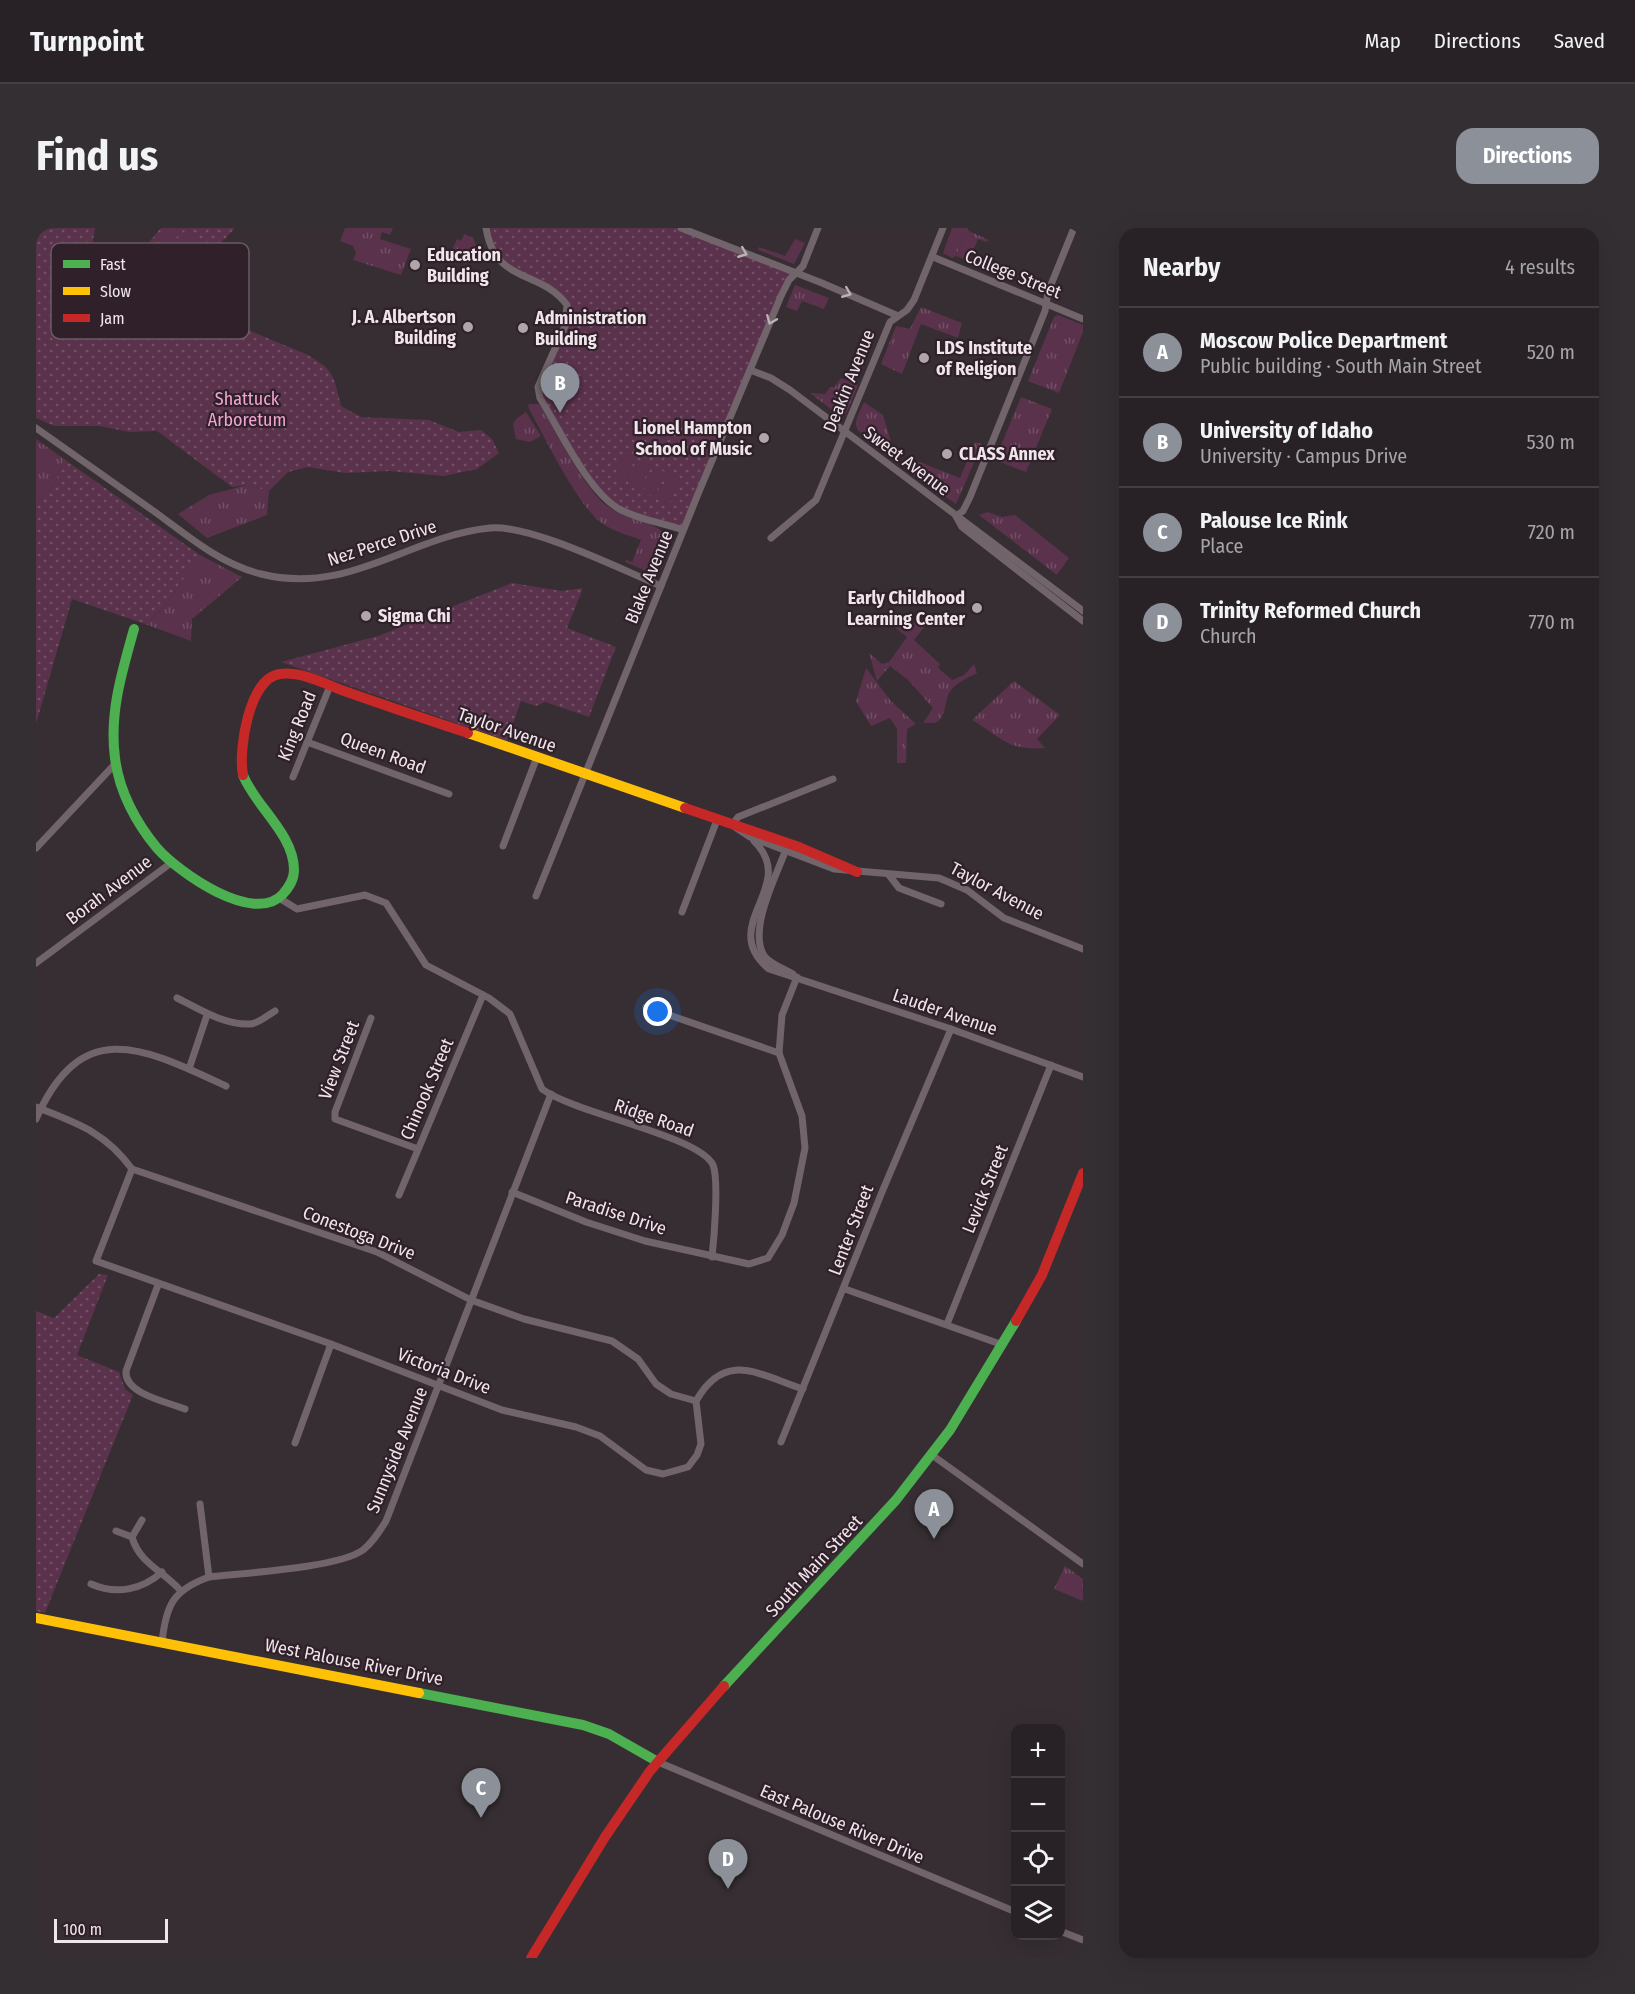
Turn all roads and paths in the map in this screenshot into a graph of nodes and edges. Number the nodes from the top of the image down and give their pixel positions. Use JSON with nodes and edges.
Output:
{"nodes":[{"id":1,"x":486,"y":228,"type":"edge"},
{"id":2,"x":681,"y":228,"type":"edge"},
{"id":3,"x":818,"y":228,"type":"edge"},
{"id":4,"x":943,"y":228,"type":"edge"},
{"id":5,"x":1074,"y":228,"type":"edge"},
{"id":6,"x":692,"y":230,"type":"edge"},
{"id":7,"x":933,"y":257,"type":"junction"},
{"id":8,"x":797,"y":273,"type":"junction"},
{"id":9,"x":1046,"y":303,"type":"junction"},
{"id":10,"x":896,"y":315,"type":"junction"},
{"id":11,"x":1083,"y":319,"type":"edge"},
{"id":12,"x":750,"y":370,"type":"junction"},
{"id":13,"x":36,"y":428,"type":"edge"},
{"id":14,"x":844,"y":432,"type":"junction"},
{"id":15,"x":956,"y":516,"type":"junction"},
{"id":16,"x":683,"y":531,"type":"junction"},
{"id":17,"x":771,"y":538,"type":"dead end"},
{"id":18,"x":661,"y":586,"type":"junction"},
{"id":19,"x":1056,"y":595,"type":"junction"},
{"id":20,"x":1083,"y":611,"type":"edge"},
{"id":21,"x":1083,"y":621,"type":"edge"},
{"id":22,"x":134,"y":629,"type":"dead end"},
{"id":23,"x":330,"y":686,"type":"junction"},
{"id":24,"x":307,"y":742,"type":"junction"},
{"id":25,"x":537,"y":757,"type":"junction"},
{"id":26,"x":115,"y":764,"type":"junction"},
{"id":27,"x":584,"y":774,"type":"junction"},
{"id":28,"x":293,"y":777,"type":"dead end"},
{"id":29,"x":833,"y":779,"type":"dead end"},
{"id":30,"x":448,"y":794,"type":"dead end"},
{"id":31,"x":717,"y":820,"type":"junction"},
{"id":32,"x":732,"y":825,"type":"junction"},
{"id":33,"x":750,"y":837,"type":"junction"},
{"id":34,"x":772,"y":838,"type":"junction"},
{"id":35,"x":503,"y":846,"type":"dead end"},
{"id":36,"x":36,"y":848,"type":"edge"},
{"id":37,"x":785,"y":852,"type":"junction"},
{"id":38,"x":171,"y":863,"type":"junction"},
{"id":39,"x":857,"y":872,"type":"junction"},
{"id":40,"x":889,"y":875,"type":"junction"},
{"id":41,"x":536,"y":896,"type":"dead end"},
{"id":42,"x":279,"y":898,"type":"junction"},
{"id":43,"x":941,"y":904,"type":"dead end"},
{"id":44,"x":682,"y":912,"type":"dead end"},
{"id":45,"x":1083,"y":949,"type":"edge"},
{"id":46,"x":36,"y":963,"type":"edge"},
{"id":47,"x":797,"y":977,"type":"junction"},
{"id":48,"x":483,"y":995,"type":"junction"},
{"id":49,"x":177,"y":998,"type":"dead end"},
{"id":50,"x":646,"y":1007,"type":"dead end"},
{"id":51,"x":276,"y":1011,"type":"dead end"},
{"id":52,"x":207,"y":1015,"type":"junction"},
{"id":53,"x":371,"y":1018,"type":"dead end"},
{"id":54,"x":951,"y":1029,"type":"junction"},
{"id":55,"x":779,"y":1053,"type":"junction"},
{"id":56,"x":1051,"y":1065,"type":"junction"},
{"id":57,"x":189,"y":1069,"type":"junction"},
{"id":58,"x":1083,"y":1077,"type":"edge"},
{"id":59,"x":226,"y":1086,"type":"dead end"},
{"id":60,"x":551,"y":1094,"type":"junction"},
{"id":61,"x":38,"y":1108,"type":"edge"},
{"id":62,"x":36,"y":1119,"type":"edge"},
{"id":63,"x":418,"y":1149,"type":"junction"},
{"id":64,"x":132,"y":1168,"type":"junction"},
{"id":65,"x":1083,"y":1173,"type":"edge"},
{"id":66,"x":512,"y":1192,"type":"junction"},
{"id":67,"x":399,"y":1195,"type":"dead end"},
{"id":68,"x":712,"y":1257,"type":"junction"},
{"id":69,"x":158,"y":1285,"type":"junction"},
{"id":70,"x":845,"y":1289,"type":"junction"},
{"id":71,"x":471,"y":1300,"type":"junction"},
{"id":72,"x":947,"y":1324,"type":"junction"},
{"id":73,"x":331,"y":1344,"type":"junction"},
{"id":74,"x":1004,"y":1345,"type":"junction"},
{"id":75,"x":440,"y":1386,"type":"junction"},
{"id":76,"x":803,"y":1389,"type":"junction"},
{"id":77,"x":696,"y":1401,"type":"junction"},
{"id":78,"x":185,"y":1409,"type":"dead end"},
{"id":79,"x":781,"y":1442,"type":"dead end"},
{"id":80,"x":295,"y":1443,"type":"dead end"},
{"id":81,"x":932,"y":1455,"type":"junction"},
{"id":82,"x":200,"y":1504,"type":"dead end"},
{"id":83,"x":142,"y":1520,"type":"dead end"},
{"id":84,"x":116,"y":1531,"type":"dead end"},
{"id":85,"x":132,"y":1537,"type":"junction"},
{"id":86,"x":1083,"y":1564,"type":"edge"},
{"id":87,"x":162,"y":1572,"type":"junction"},
{"id":88,"x":209,"y":1577,"type":"junction"},
{"id":89,"x":91,"y":1584,"type":"dead end"},
{"id":90,"x":180,"y":1590,"type":"junction"},
{"id":91,"x":36,"y":1618,"type":"edge"},
{"id":92,"x":162,"y":1642,"type":"junction"},
{"id":93,"x":658,"y":1762,"type":"junction"},
{"id":94,"x":1011,"y":1910,"type":"edge"},
{"id":95,"x":1065,"y":1933,"type":"edge"},
{"id":96,"x":1083,"y":1940,"type":"edge"},
{"id":97,"x":533,"y":1955,"type":"edge"}],
"edges":[{"from":1,"to":16,"type":"street"},
{"from":2,"to":6,"type":"street"},
{"from":3,"to":8,"type":"street","name":"Blake Avenue"},
{"from":4,"to":7,"type":"street","name":"Deakin Avenue"},
{"from":5,"to":9,"type":"street"},
{"from":6,"to":8,"type":"street","one_way":true},
{"from":7,"to":9,"type":"street","name":"College Street"},
{"from":7,"to":10,"type":"street","name":"Deakin Avenue"},
{"from":8,"to":10,"type":"street","one_way":true},
{"from":8,"to":12,"type":"street","name":"Blake Avenue","one_way":true},
{"from":9,"to":11,"type":"street","name":"College Street"},
{"from":9,"to":15,"type":"street"},
{"from":10,"to":14,"type":"street","name":"Deakin Avenue"},
{"from":12,"to":14,"type":"street","name":"Sweet Avenue"},
{"from":12,"to":16,"type":"street","name":"Blake Avenue"},
{"from":13,"to":18,"type":"street","name":"Nez Perce Drive"},
{"from":14,"to":15,"type":"street","name":"Sweet Avenue"},
{"from":14,"to":17,"type":"street","name":"Deakin Avenue"},
{"from":15,"to":19,"type":"street","name":"Sweet Avenue"},
{"from":16,"to":18,"type":"street","name":"Blake Avenue"},
{"from":18,"to":27,"type":"street","name":"Blake Avenue"},
{"from":19,"to":20,"type":"street","name":"Sweet Avenue"},
{"from":19,"to":21,"type":"street","name":"Sweet Avenue"},
{"from":22,"to":26,"type":"main road"},
{"from":23,"to":24,"type":"street","name":"King Road"},
{"from":23,"to":25,"type":"main road","name":"Taylor Avenue"},
{"from":23,"to":42,"type":"main road","name":"Taylor Avenue"},
{"from":24,"to":28,"type":"street","name":"King Road"},
{"from":24,"to":30,"type":"street","name":"Queen Road"},
{"from":25,"to":27,"type":"main road","name":"Taylor Avenue"},
{"from":25,"to":35,"type":"street"},
{"from":26,"to":36,"type":"street"},
{"from":26,"to":38,"type":"main road"},
{"from":27,"to":31,"type":"main road","name":"Taylor Avenue"},
{"from":27,"to":41,"type":"street","name":"Blake Avenue"},
{"from":29,"to":32,"type":"street"},
{"from":31,"to":32,"type":"main road","name":"Taylor Avenue"},
{"from":31,"to":44,"type":"street"},
{"from":32,"to":33,"type":"street","name":"Taylor Avenue"},
{"from":32,"to":34,"type":"main road","name":"Taylor Avenue"},
{"from":33,"to":37,"type":"street","name":"Taylor Avenue"},
{"from":33,"to":47,"type":"street","name":"Lauder Avenue"},
{"from":34,"to":37,"type":"street","name":"Taylor Avenue"},
{"from":34,"to":39,"type":"main road","name":"Taylor Avenue"},
{"from":37,"to":39,"type":"street","name":"Taylor Avenue"},
{"from":37,"to":47,"type":"street","name":"Lauder Avenue"},
{"from":38,"to":42,"type":"main road"},
{"from":38,"to":46,"type":"street","name":"Borah Avenue"},
{"from":39,"to":40,"type":"street","name":"Taylor Avenue"},
{"from":40,"to":43,"type":"street"},
{"from":40,"to":45,"type":"street","name":"Taylor Avenue"},
{"from":42,"to":48,"type":"street","name":"Ridge Road"},
{"from":47,"to":54,"type":"street","name":"Lauder Avenue"},
{"from":47,"to":55,"type":"street"},
{"from":48,"to":60,"type":"street","name":"Ridge Road"},
{"from":48,"to":63,"type":"street","name":"Chinook Street"},
{"from":49,"to":52,"type":"street"},
{"from":50,"to":55,"type":"street"},
{"from":51,"to":52,"type":"street"},
{"from":52,"to":57,"type":"street"},
{"from":53,"to":63,"type":"street","name":"View Street"},
{"from":54,"to":56,"type":"street","name":"Lauder Avenue"},
{"from":54,"to":70,"type":"street","name":"Lenter Street"},
{"from":55,"to":68,"type":"street"},
{"from":56,"to":58,"type":"street","name":"Lauder Avenue"},
{"from":56,"to":72,"type":"street","name":"Levick Street"},
{"from":57,"to":59,"type":"street"},
{"from":57,"to":61,"type":"street"},
{"from":60,"to":66,"type":"street","name":"Sunnyside Avenue"},
{"from":60,"to":68,"type":"street","name":"Ridge Road"},
{"from":61,"to":62,"type":"street"},
{"from":61,"to":64,"type":"street","name":"Conestoga Drive"},
{"from":63,"to":67,"type":"street","name":"Chinook Street"},
{"from":64,"to":69,"type":"street","name":"Victoria Drive"},
{"from":64,"to":71,"type":"street","name":"Conestoga Drive"},
{"from":65,"to":74,"type":"main road","name":"South Main Street"},
{"from":66,"to":68,"type":"street","name":"Paradise Drive"},
{"from":66,"to":71,"type":"street","name":"Sunnyside Avenue"},
{"from":69,"to":73,"type":"street","name":"Victoria Drive"},
{"from":69,"to":78,"type":"street"},
{"from":70,"to":72,"type":"street"},
{"from":70,"to":76,"type":"street","name":"Lenter Street"},
{"from":71,"to":75,"type":"street","name":"Sunnyside Avenue"},
{"from":71,"to":77,"type":"street","name":"Conestoga Drive"},
{"from":72,"to":74,"type":"street"},
{"from":73,"to":75,"type":"street","name":"Victoria Drive"},
{"from":73,"to":80,"type":"street"},
{"from":74,"to":81,"type":"main road","name":"South Main Street"},
{"from":75,"to":77,"type":"street","name":"Victoria Drive"},
{"from":75,"to":88,"type":"street","name":"Sunnyside Avenue"},
{"from":76,"to":77,"type":"street"},
{"from":76,"to":79,"type":"street","name":"Lenter Street"},
{"from":81,"to":86,"type":"street"},
{"from":81,"to":93,"type":"main road","name":"South Main Street"},
{"from":82,"to":88,"type":"street"},
{"from":83,"to":85,"type":"street"},
{"from":84,"to":85,"type":"street"},
{"from":85,"to":87,"type":"street"},
{"from":87,"to":89,"type":"street"},
{"from":87,"to":90,"type":"street"},
{"from":88,"to":90,"type":"street","name":"Sunnyside Avenue"},
{"from":90,"to":92,"type":"street"},
{"from":91,"to":92,"type":"main road","name":"West Palouse River Drive"},
{"from":92,"to":93,"type":"main road","name":"West Palouse River Drive"},
{"from":93,"to":94,"type":"street","name":"East Palouse River Drive"},
{"from":93,"to":97,"type":"main road","name":"South Main Street"},
{"from":95,"to":96,"type":"street"}]}
